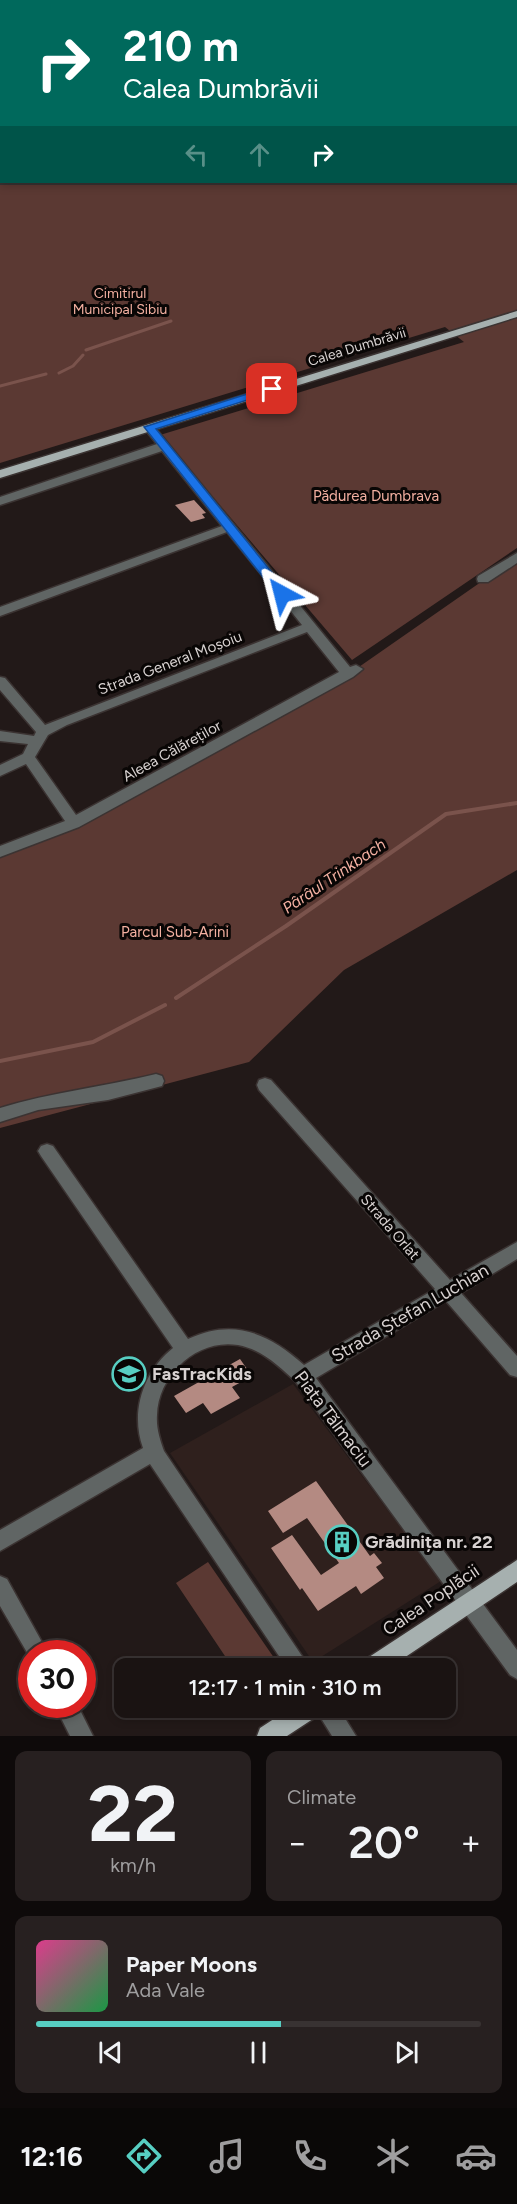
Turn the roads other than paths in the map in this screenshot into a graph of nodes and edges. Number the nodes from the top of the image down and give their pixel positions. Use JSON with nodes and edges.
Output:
{"nodes":[{"id":1,"x":517,"y":314,"type":"edge"},
{"id":2,"x":149,"y":427,"type":"junction"},
{"id":3,"x":164,"y":446,"type":"junction"},
{"id":4,"x":0,"y":474,"type":"edge"},
{"id":5,"x":0,"y":501,"type":"edge"},
{"id":6,"x":230,"y":527,"type":"junction"},
{"id":7,"x":517,"y":557,"type":"edge"},
{"id":8,"x":483,"y":579,"type":"dead end"},
{"id":9,"x":0,"y":612,"type":"edge"},
{"id":10,"x":309,"y":627,"type":"junction"},
{"id":11,"x":0,"y":681,"type":"edge"},
{"id":12,"x":0,"y":736,"type":"edge"},
{"id":13,"x":40,"y":736,"type":"junction"},
{"id":14,"x":28,"y":757,"type":"junction"},
{"id":15,"x":0,"y":771,"type":"edge"},
{"id":16,"x":74,"y":823,"type":"junction"},
{"id":17,"x":0,"y":852,"type":"edge"},
{"id":18,"x":156,"y":1082,"type":"dead end"},
{"id":19,"x":265,"y":1085,"type":"dead end"},
{"id":20,"x":0,"y":1115,"type":"edge"},
{"id":21,"x":47,"y":1151,"type":"dead end"},
{"id":22,"x":517,"y":1250,"type":"edge"},
{"id":23,"x":447,"y":1292,"type":"junction"},
{"id":24,"x":185,"y":1350,"type":"junction"},
{"id":25,"x":517,"y":1369,"type":"edge"},
{"id":26,"x":303,"y":1376,"type":"junction"},
{"id":27,"x":154,"y":1452,"type":"junction"},
{"id":28,"x":0,"y":1541,"type":"edge"},
{"id":29,"x":517,"y":1570,"type":"edge"},
{"id":30,"x":0,"y":1586,"type":"edge"},
{"id":31,"x":469,"y":1602,"type":"junction"},
{"id":32,"x":30,"y":1640,"type":"edge"},
{"id":33,"x":292,"y":1658,"type":"edge"},
{"id":34,"x":385,"y":1658,"type":"edge"},
{"id":35,"x":517,"y":1668,"type":"edge"},
{"id":36,"x":72,"y":1718,"type":"edge"},
{"id":37,"x":295,"y":1718,"type":"edge"},
{"id":38,"x":333,"y":1718,"type":"edge"},
{"id":39,"x":82,"y":1736,"type":"edge"},
{"id":40,"x":268,"y":1736,"type":"edge"},
{"id":41,"x":345,"y":1736,"type":"edge"}],
"edges":[{"from":1,"to":2,"type":"main road","name":"Calea Dumbrăvii"},
{"from":2,"to":3,"type":"street"},
{"from":2,"to":4,"type":"main road","name":"Calea Dumbrăvii"},
{"from":3,"to":5,"type":"street"},
{"from":3,"to":6,"type":"street"},
{"from":6,"to":9,"type":"street"},
{"from":6,"to":10,"type":"street"},
{"from":7,"to":8,"type":"street"},
{"from":10,"to":13,"type":"street","name":"Strada General Moșoiu"},
{"from":10,"to":16,"type":"street","name":"Aleea Călăreților"},
{"from":11,"to":13,"type":"street"},
{"from":12,"to":13,"type":"street"},
{"from":13,"to":14,"type":"street"},
{"from":14,"to":15,"type":"street"},
{"from":14,"to":16,"type":"street"},
{"from":16,"to":17,"type":"street","name":"Aleea Călăreților"},
{"from":18,"to":20,"type":"street"},
{"from":19,"to":23,"type":"street","name":"Strada Orlat"},
{"from":21,"to":24,"type":"street"},
{"from":22,"to":23,"type":"street","name":"Strada Ștefan Luchian"},
{"from":23,"to":25,"type":"street","name":"Strada Orlat"},
{"from":23,"to":26,"type":"street","name":"Strada Ștefan Luchian"},
{"from":24,"to":26,"type":"street","name":"Piața Tălmaciu"},
{"from":24,"to":27,"type":"street","name":"Piața Tălmaciu"},
{"from":26,"to":31,"type":"street","name":"Piața Tălmaciu"},
{"from":27,"to":28,"type":"street"},
{"from":27,"to":33,"type":"street","name":"Piața Tălmaciu"},
{"from":29,"to":31,"type":"main road","name":"Calea Poplăcii"},
{"from":30,"to":32,"type":"street"},
{"from":31,"to":34,"type":"main road","name":"Calea Poplăcii"},
{"from":31,"to":35,"type":"street","name":"Piața Tălmaciu"},
{"from":36,"to":39,"type":"street"},
{"from":37,"to":40,"type":"main road"},
{"from":38,"to":41,"type":"street"}]}
